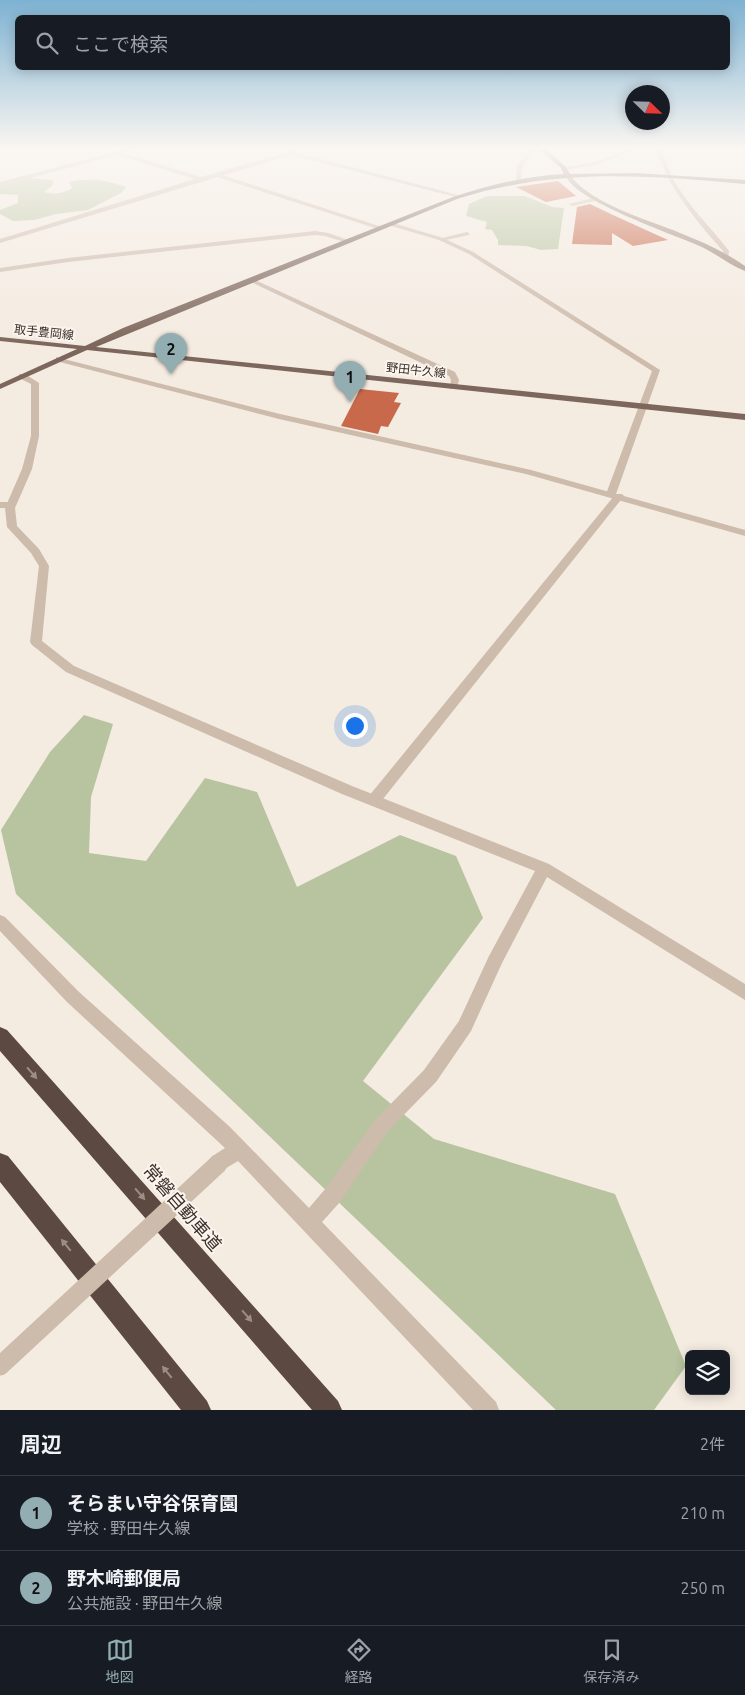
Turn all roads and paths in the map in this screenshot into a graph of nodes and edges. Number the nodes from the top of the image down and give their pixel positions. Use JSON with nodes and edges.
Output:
{"nodes":[{"id":1,"x":88,"y":214,"type":"edge"},
{"id":2,"x":336,"y":214,"type":"edge"},
{"id":3,"x":415,"y":214,"type":"edge"},
{"id":4,"x":629,"y":214,"type":"edge"},
{"id":5,"x":694,"y":214,"type":"edge"},
{"id":6,"x":390,"y":224,"type":"junction"},
{"id":7,"x":380,"y":228,"type":"junction"},
{"id":8,"x":467,"y":234,"type":"dead end"},
{"id":9,"x":441,"y":239,"type":"junction"},
{"id":10,"x":0,"y":241,"type":"edge"},
{"id":11,"x":348,"y":241,"type":"junction"},
{"id":12,"x":726,"y":258,"type":"junction"},
{"id":13,"x":744,"y":267,"type":"edge"},
{"id":14,"x":0,"y":270,"type":"edge"},
{"id":15,"x":251,"y":280,"type":"junction"},
{"id":16,"x":0,"y":338,"type":"edge"},
{"id":17,"x":85,"y":348,"type":"junction"},
{"id":18,"x":59,"y":359,"type":"junction"},
{"id":19,"x":22,"y":376,"type":"junction"},
{"id":20,"x":0,"y":387,"type":"edge"},
{"id":21,"x":453,"y":387,"type":"junction"},
{"id":22,"x":641,"y":406,"type":"junction"},
{"id":23,"x":745,"y":417,"type":"edge"},
{"id":24,"x":615,"y":495,"type":"junction"},
{"id":25,"x":6,"y":505,"type":"edge"},
{"id":26,"x":745,"y":532,"type":"edge"},
{"id":27,"x":374,"y":800,"type":"junction"},
{"id":28,"x":544,"y":868,"type":"junction"},
{"id":29,"x":0,"y":922,"type":"edge"},
{"id":30,"x":745,"y":992,"type":"edge"},
{"id":31,"x":0,"y":1036,"type":"edge"},
{"id":32,"x":240,"y":1149,"type":"junction"},
{"id":33,"x":0,"y":1164,"type":"edge"},
{"id":34,"x":309,"y":1222,"type":"junction"},
{"id":35,"x":0,"y":1366,"type":"edge"},
{"id":36,"x":198,"y":1410,"type":"edge"},
{"id":37,"x":330,"y":1410,"type":"edge"},
{"id":38,"x":488,"y":1410,"type":"edge"}],
"edges":[{"from":1,"to":10,"type":"street"},
{"from":2,"to":7,"type":"street"},
{"from":3,"to":6,"type":"main road","name":"野田牛久線"},
{"from":4,"to":12,"type":"street"},
{"from":5,"to":12,"type":"street"},
{"from":6,"to":7,"type":"main road","name":"野田牛久線"},
{"from":6,"to":9,"type":"street"},
{"from":7,"to":11,"type":"main road","name":"野田牛久線"},
{"from":8,"to":9,"type":"street"},
{"from":9,"to":22,"type":"street"},
{"from":11,"to":14,"type":"street"},
{"from":11,"to":15,"type":"main road","name":"野田牛久線"},
{"from":12,"to":13,"type":"street"},
{"from":15,"to":17,"type":"main road","name":"野田牛久線"},
{"from":15,"to":21,"type":"street"},
{"from":16,"to":17,"type":"main road","name":"取手豊岡線"},
{"from":17,"to":18,"type":"main road","name":"野田牛久線"},
{"from":17,"to":21,"type":"main road","name":"野田牛久線"},
{"from":18,"to":19,"type":"main road","name":"野田牛久線"},
{"from":18,"to":24,"type":"street"},
{"from":19,"to":20,"type":"main road","name":"野田牛久線"},
{"from":19,"to":25,"type":"street"},
{"from":21,"to":22,"type":"main road","name":"野田牛久線"},
{"from":22,"to":23,"type":"main road","name":"野田牛久線"},
{"from":22,"to":24,"type":"street"},
{"from":24,"to":26,"type":"street"},
{"from":24,"to":27,"type":"street"},
{"from":25,"to":27,"type":"street"},
{"from":27,"to":28,"type":"street"},
{"from":28,"to":30,"type":"street"},
{"from":28,"to":34,"type":"street"},
{"from":29,"to":32,"type":"street"},
{"from":31,"to":37,"type":"highway","name":"常磐自動車道","one_way":true},
{"from":32,"to":34,"type":"street"},
{"from":32,"to":35,"type":"street","bridge":true},
{"from":36,"to":33,"type":"highway","one_way":true},
{"from":34,"to":38,"type":"street"}]}
